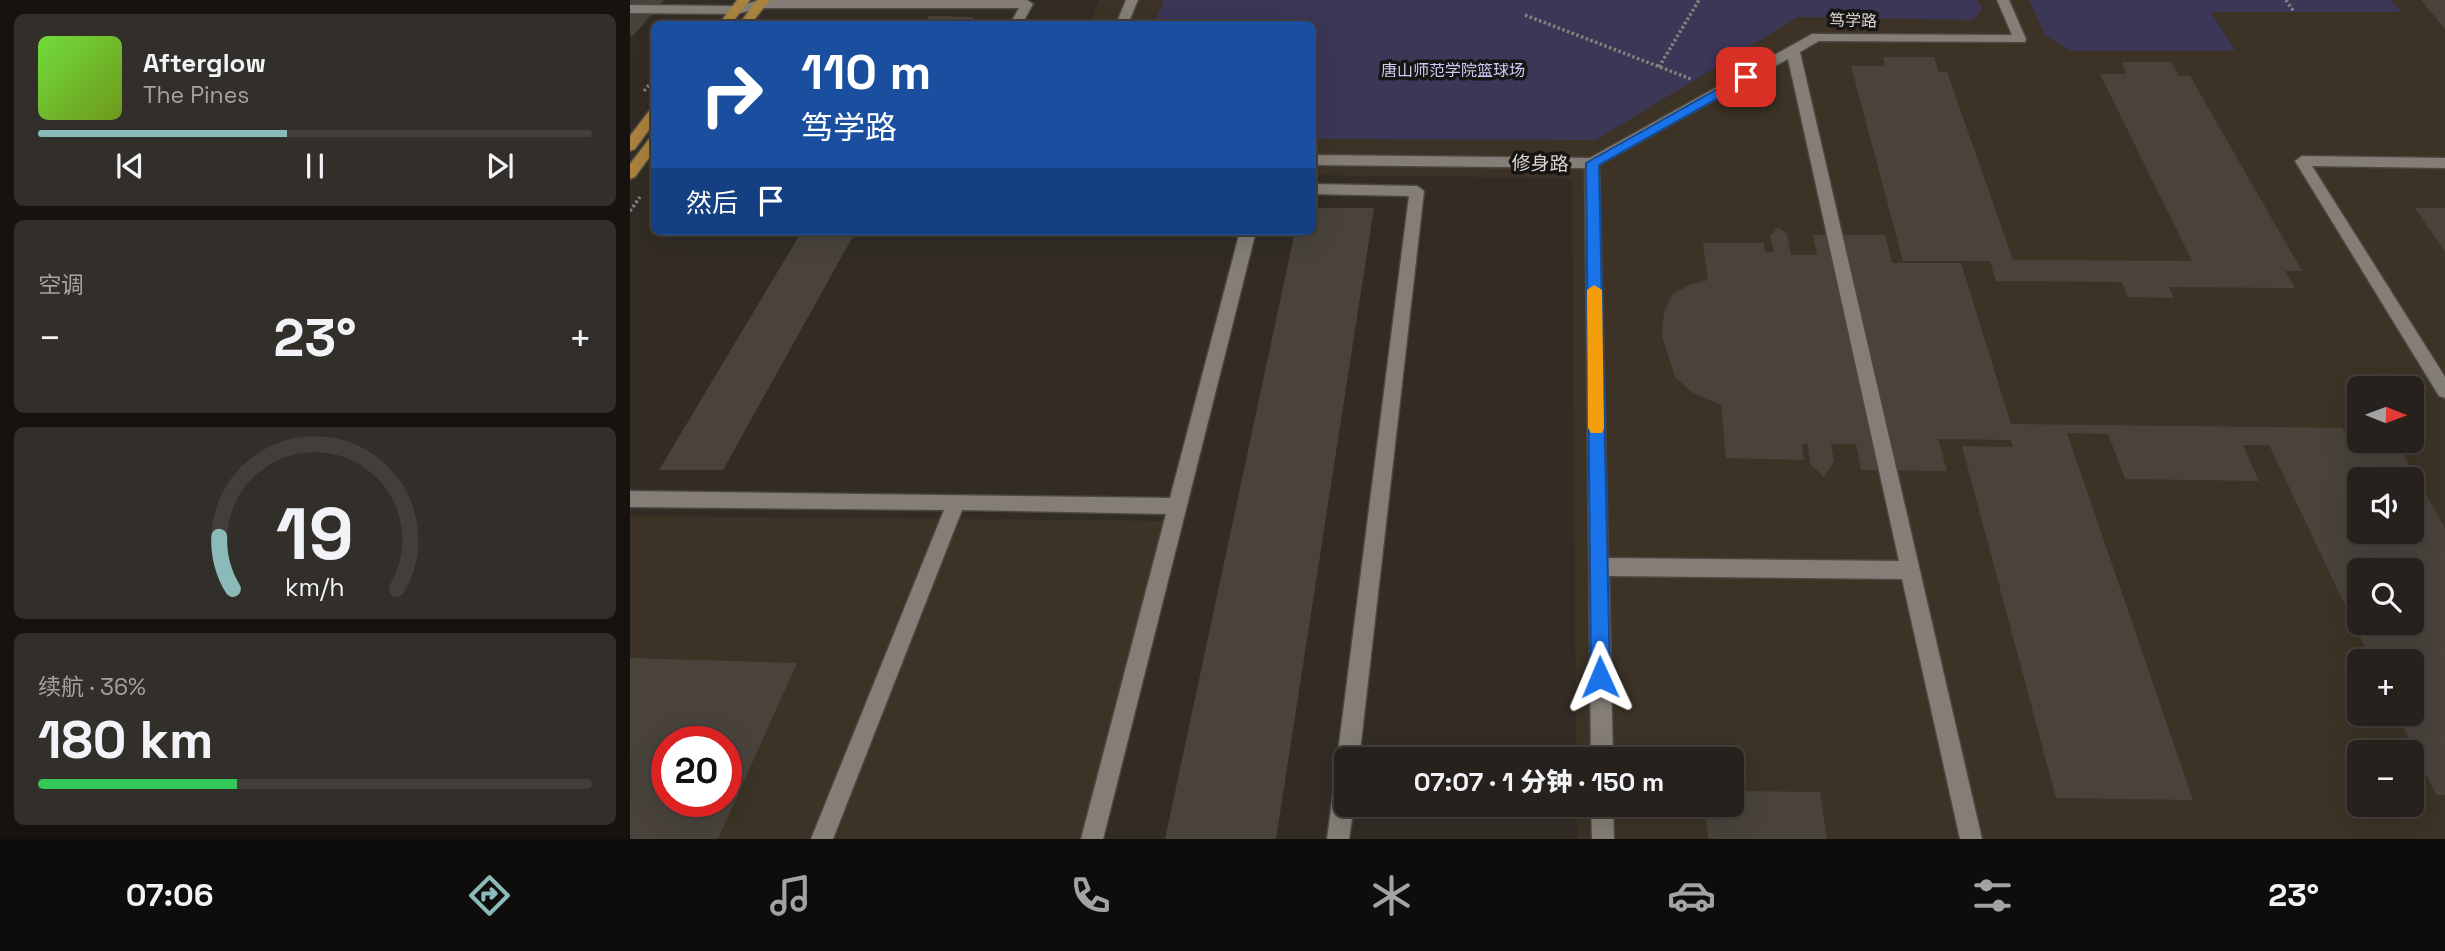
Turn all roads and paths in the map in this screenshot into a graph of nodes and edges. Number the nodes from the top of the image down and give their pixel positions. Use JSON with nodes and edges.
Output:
{"nodes":[{"id":1,"x":1132,"y":0,"type":"edge"},
{"id":2,"x":1699,"y":0,"type":"edge"},
{"id":3,"x":2003,"y":0,"type":"edge"},
{"id":4,"x":2286,"y":0,"type":"edge"},
{"id":5,"x":762,"y":2,"type":"edge"},
{"id":6,"x":740,"y":5,"type":"edge"},
{"id":7,"x":630,"y":9,"type":"edge"},
{"id":8,"x":2294,"y":12,"type":"dead end"},
{"id":9,"x":1525,"y":15,"type":"dead end"},
{"id":10,"x":727,"y":21,"type":"edge"},
{"id":11,"x":747,"y":21,"type":"edge"},
{"id":12,"x":1018,"y":21,"type":"edge"},
{"id":13,"x":1123,"y":21,"type":"edge"},
{"id":14,"x":1793,"y":51,"type":"junction"},
{"id":15,"x":1659,"y":67,"type":"junction"},
{"id":16,"x":1722,"y":91,"type":"junction"},
{"id":17,"x":651,"y":118,"type":"edge"},
{"id":18,"x":630,"y":146,"type":"edge"},
{"id":19,"x":651,"y":146,"type":"edge"},
{"id":20,"x":1316,"y":160,"type":"edge"},
{"id":21,"x":1592,"y":163,"type":"junction"},
{"id":22,"x":2445,"y":163,"type":"edge"},
{"id":23,"x":630,"y":174,"type":"edge"},
{"id":24,"x":1316,"y":189,"type":"edge"},
{"id":25,"x":1247,"y":235,"type":"edge"},
{"id":26,"x":2445,"y":391,"type":"edge"},
{"id":27,"x":630,"y":499,"type":"edge"},
{"id":28,"x":956,"y":502,"type":"junction"},
{"id":29,"x":1177,"y":506,"type":"junction"},
{"id":30,"x":1599,"y":567,"type":"junction"},
{"id":31,"x":1911,"y":570,"type":"junction"},
{"id":32,"x":1350,"y":747,"type":"edge"},
{"id":33,"x":1602,"y":747,"type":"edge"},
{"id":34,"x":1342,"y":817,"type":"edge"},
{"id":35,"x":1602,"y":817,"type":"edge"},
{"id":36,"x":822,"y":839,"type":"edge"},
{"id":37,"x":1092,"y":839,"type":"edge"},
{"id":38,"x":1339,"y":839,"type":"edge"},
{"id":39,"x":1603,"y":839,"type":"edge"},
{"id":40,"x":1971,"y":839,"type":"edge"}],
"edges":[{"from":1,"to":13,"type":"street"},
{"from":2,"to":15,"type":"path"},
{"from":3,"to":14,"type":"street","name":"笃学路"},
{"from":4,"to":8,"type":"path"},
{"from":5,"to":6,"type":"street"},
{"from":5,"to":11,"type":"main road"},
{"from":5,"to":12,"type":"street"},
{"from":6,"to":7,"type":"street"},
{"from":6,"to":10,"type":"main road"},
{"from":9,"to":15,"type":"path"},
{"from":14,"to":16,"type":"street","name":"笃学路"},
{"from":14,"to":31,"type":"street"},
{"from":15,"to":16,"type":"path"},
{"from":16,"to":21,"type":"street","name":"笃学路"},
{"from":17,"to":18,"type":"main road"},
{"from":19,"to":23,"type":"main road"},
{"from":20,"to":21,"type":"street","name":"修身路"},
{"from":21,"to":30,"type":"street","name":"修身路"},
{"from":22,"to":26,"type":"street"},
{"from":24,"to":32,"type":"street"},
{"from":25,"to":29,"type":"street"},
{"from":27,"to":28,"type":"street"},
{"from":28,"to":29,"type":"street"},
{"from":28,"to":36,"type":"street"},
{"from":29,"to":37,"type":"street"},
{"from":30,"to":31,"type":"street"},
{"from":30,"to":33,"type":"street","name":"修身路"},
{"from":31,"to":40,"type":"street"},
{"from":34,"to":38,"type":"street"},
{"from":35,"to":39,"type":"street"}]}
